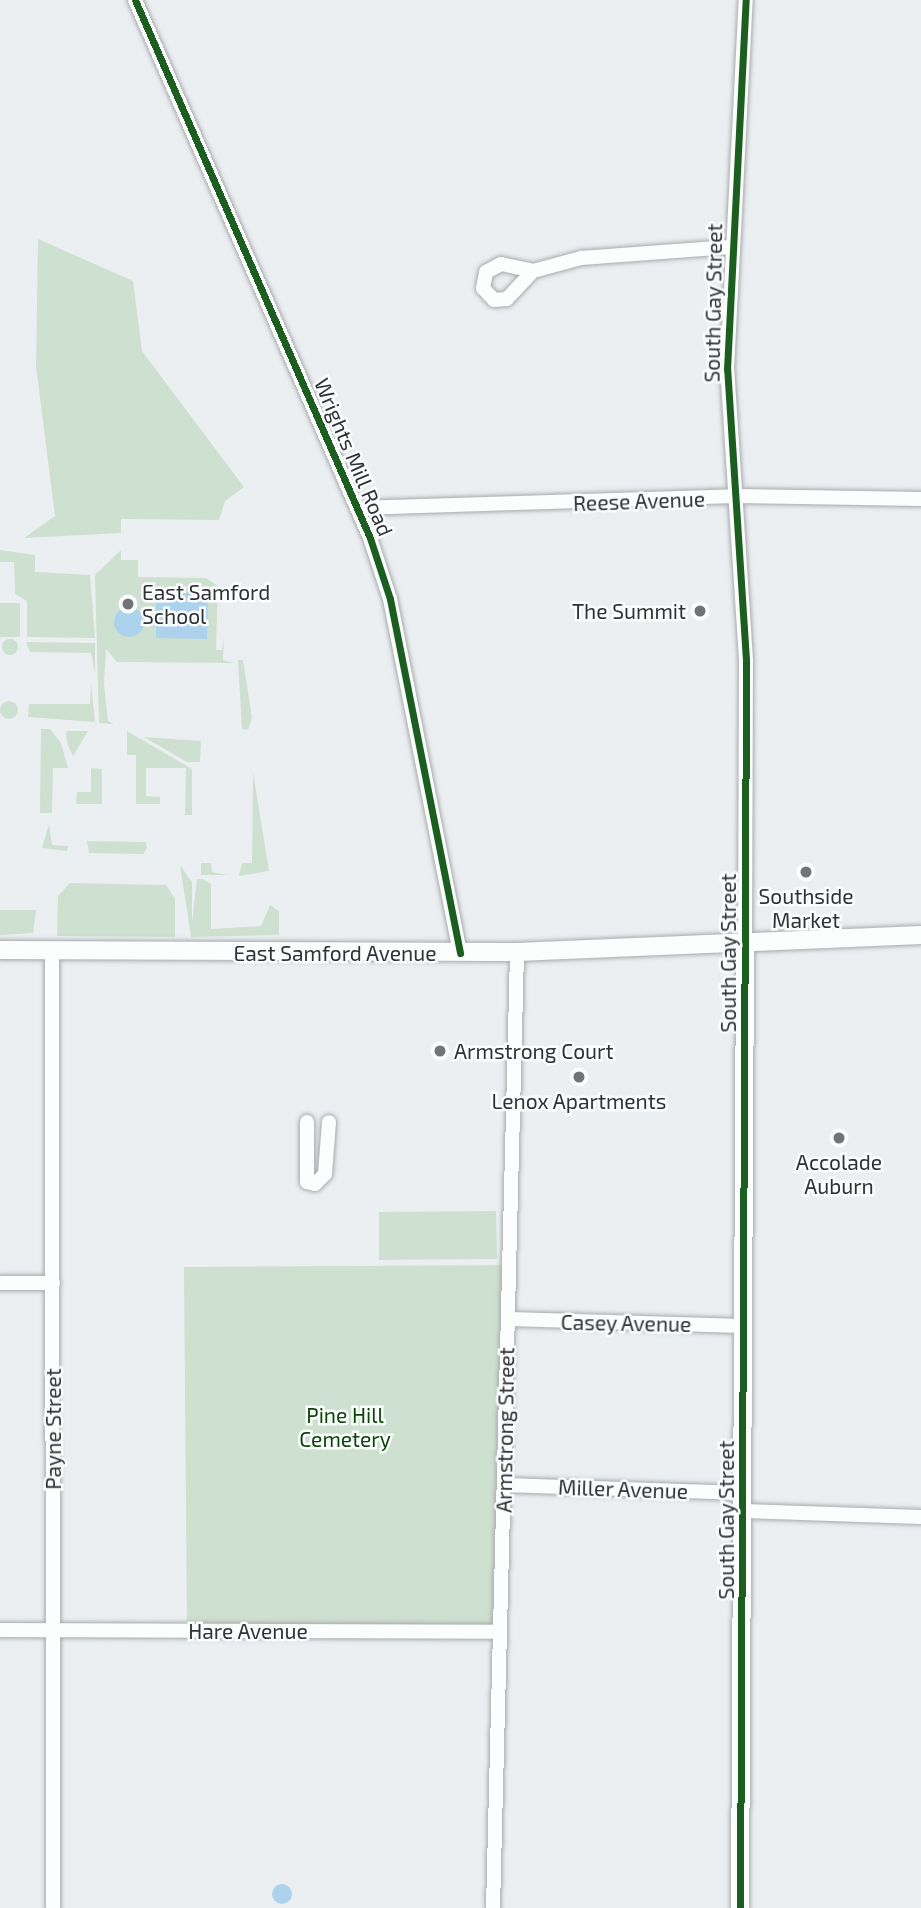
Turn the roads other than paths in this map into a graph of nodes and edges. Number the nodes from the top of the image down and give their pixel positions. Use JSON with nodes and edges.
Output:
{"nodes":[{"id":1,"x":135,"y":0,"type":"edge"},
{"id":2,"x":746,"y":0,"type":"edge"},
{"id":3,"x":730,"y":247,"type":"junction"},
{"id":4,"x":533,"y":271,"type":"dead end"},
{"id":5,"x":736,"y":496,"type":"junction"},
{"id":6,"x":921,"y":499,"type":"edge"},
{"id":7,"x":358,"y":508,"type":"junction"},
{"id":8,"x":921,"y":934,"type":"edge"},
{"id":9,"x":745,"y":941,"type":"junction"},
{"id":10,"x":0,"y":950,"type":"edge"},
{"id":11,"x":52,"y":951,"type":"junction"},
{"id":12,"x":517,"y":952,"type":"junction"},
{"id":13,"x":460,"y":953,"type":"junction"},
{"id":14,"x":307,"y":1122,"type":"dead end"},
{"id":15,"x":328,"y":1122,"type":"dead end"},
{"id":16,"x":0,"y":1283,"type":"edge"},
{"id":17,"x":53,"y":1283,"type":"junction"},
{"id":18,"x":508,"y":1319,"type":"junction"},
{"id":19,"x":744,"y":1326,"type":"junction"},
{"id":20,"x":504,"y":1485,"type":"junction"},
{"id":21,"x":743,"y":1502,"type":"junction"},
{"id":22,"x":921,"y":1517,"type":"edge"},
{"id":23,"x":0,"y":1629,"type":"edge"},
{"id":24,"x":54,"y":1629,"type":"junction"},
{"id":25,"x":497,"y":1632,"type":"junction"},
{"id":26,"x":53,"y":1908,"type":"edge"},
{"id":27,"x":493,"y":1908,"type":"edge"},
{"id":28,"x":740,"y":1908,"type":"edge"}],
"edges":[{"from":1,"to":7,"type":"street","name":"Wrights Mill Road"},
{"from":2,"to":3,"type":"street","name":"South Gay Street"},
{"from":3,"to":4,"type":"street"},
{"from":3,"to":5,"type":"street","name":"South Gay Street"},
{"from":5,"to":6,"type":"street","name":"Reese Avenue"},
{"from":5,"to":7,"type":"street","name":"Reese Avenue"},
{"from":5,"to":9,"type":"street","name":"South Gay Street"},
{"from":7,"to":13,"type":"street","name":"Wrights Mill Road"},
{"from":8,"to":9,"type":"street","name":"East Samford Avenue"},
{"from":9,"to":12,"type":"street","name":"East Samford Avenue"},
{"from":9,"to":19,"type":"street","name":"South Gay Street"},
{"from":10,"to":11,"type":"street","name":"East Samford Avenue"},
{"from":11,"to":13,"type":"street","name":"East Samford Avenue"},
{"from":11,"to":17,"type":"street","name":"Payne Street"},
{"from":12,"to":13,"type":"street","name":"East Samford Avenue"},
{"from":12,"to":18,"type":"street","name":"Armstrong Street"},
{"from":14,"to":15,"type":"street"},
{"from":16,"to":17,"type":"street"},
{"from":17,"to":24,"type":"street","name":"Payne Street"},
{"from":18,"to":19,"type":"street","name":"Casey Avenue"},
{"from":18,"to":20,"type":"street","name":"Armstrong Street"},
{"from":19,"to":21,"type":"street","name":"South Gay Street"},
{"from":20,"to":21,"type":"street","name":"Miller Avenue"},
{"from":20,"to":25,"type":"street","name":"Armstrong Street"},
{"from":21,"to":22,"type":"street","name":"Miller Avenue"},
{"from":21,"to":28,"type":"street","name":"South Gay Street"},
{"from":23,"to":24,"type":"street","name":"Hare Avenue"},
{"from":24,"to":25,"type":"street","name":"Hare Avenue"},
{"from":24,"to":26,"type":"street","name":"Payne Street"},
{"from":25,"to":27,"type":"street","name":"Armstrong Street"}]}
